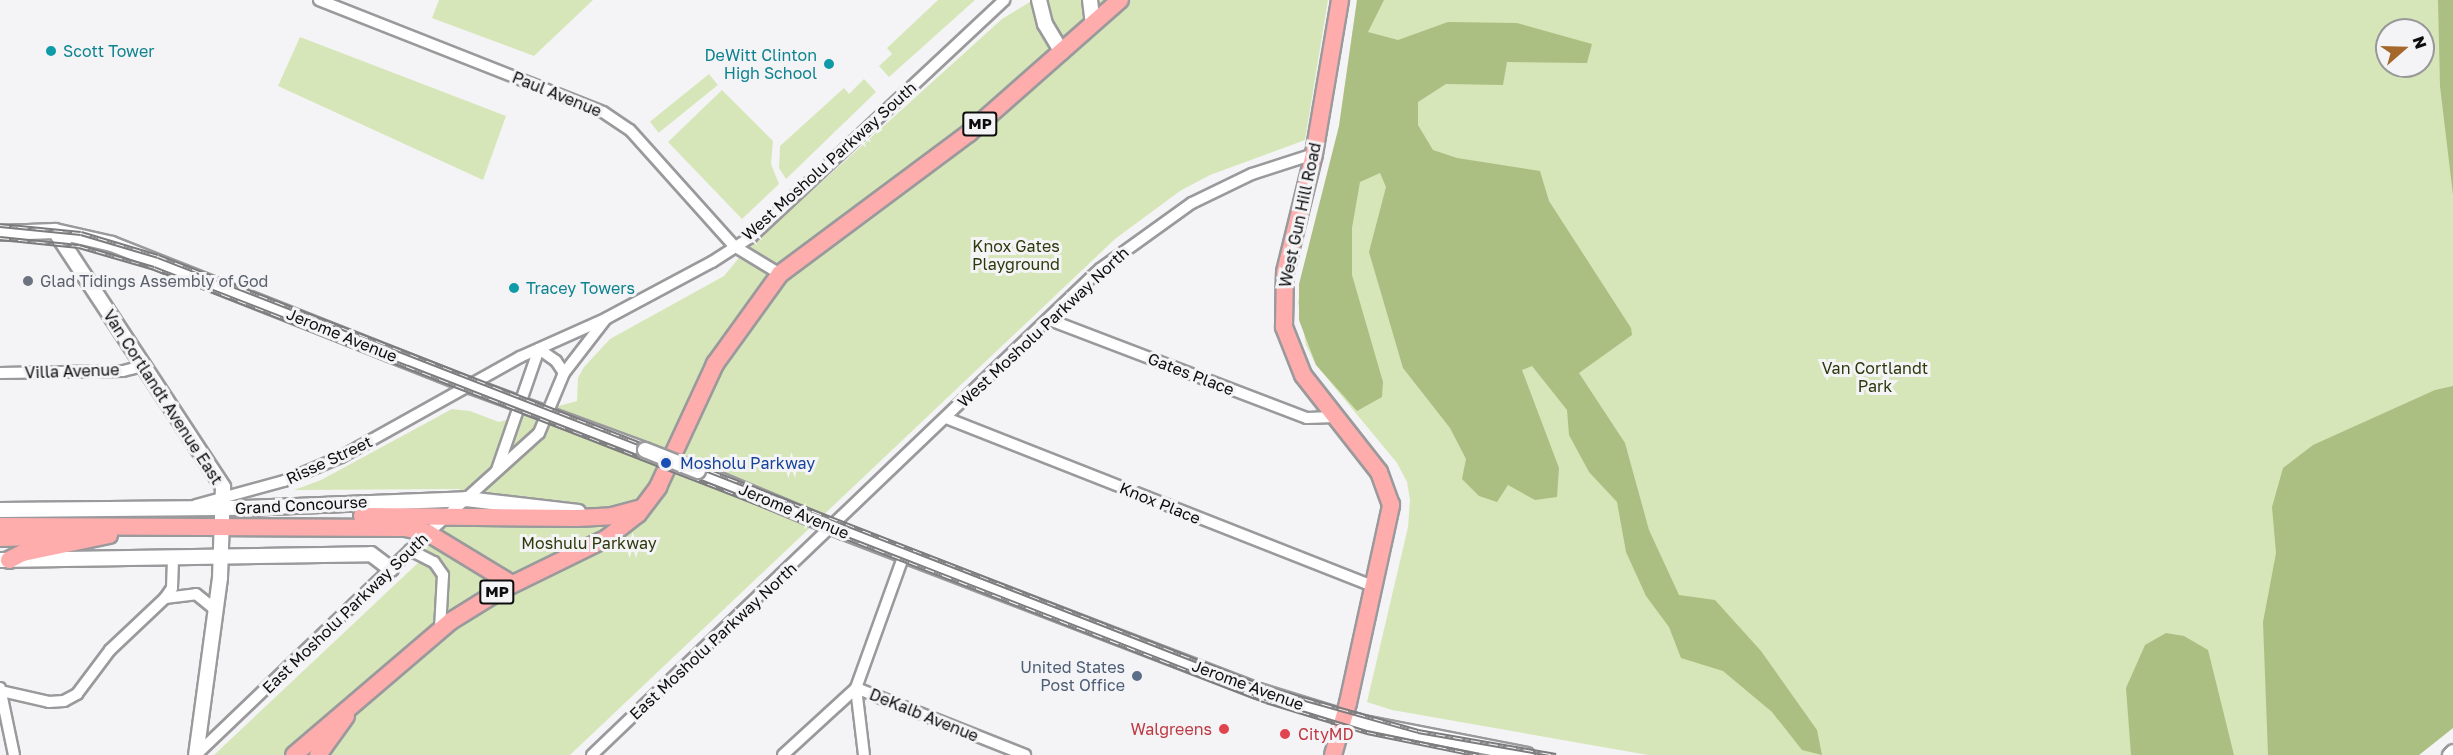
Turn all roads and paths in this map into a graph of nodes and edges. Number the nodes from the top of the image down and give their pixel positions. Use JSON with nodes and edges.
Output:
{"nodes":[{"id":1,"x":319,"y":0,"type":"edge"},
{"id":2,"x":1004,"y":0,"type":"edge"},
{"id":3,"x":1039,"y":0,"type":"edge"},
{"id":4,"x":1090,"y":0,"type":"edge"},
{"id":5,"x":1120,"y":0,"type":"edge"},
{"id":6,"x":1340,"y":0,"type":"edge"},
{"id":7,"x":1093,"y":24,"type":"junction"},
{"id":8,"x":1062,"y":52,"type":"junction"},
{"id":9,"x":1314,"y":154,"type":"junction"},
{"id":10,"x":55,"y":231,"type":"junction"},
{"id":11,"x":0,"y":233,"type":"edge"},
{"id":12,"x":734,"y":246,"type":"junction"},
{"id":13,"x":780,"y":274,"type":"junction"},
{"id":14,"x":607,"y":318,"type":"junction"},
{"id":15,"x":1050,"y":320,"type":"junction"},
{"id":16,"x":539,"y":349,"type":"junction"},
{"id":17,"x":143,"y":366,"type":"junction"},
{"id":18,"x":0,"y":373,"type":"edge"},
{"id":19,"x":564,"y":373,"type":"junction"},
{"id":20,"x":471,"y":386,"type":"junction"},
{"id":21,"x":519,"y":404,"type":"junction"},
{"id":22,"x":548,"y":415,"type":"junction"},
{"id":23,"x":1334,"y":417,"type":"junction"},
{"id":24,"x":946,"y":418,"type":"junction"},
{"id":25,"x":496,"y":473,"type":"junction"},
{"id":26,"x":466,"y":499,"type":"junction"},
{"id":27,"x":225,"y":503,"type":"junction"},
{"id":28,"x":645,"y":506,"type":"junction"},
{"id":29,"x":0,"y":510,"type":"edge"},
{"id":30,"x":449,"y":515,"type":"junction"},
{"id":31,"x":600,"y":517,"type":"junction"},
{"id":32,"x":307,"y":525,"type":"junction"},
{"id":33,"x":0,"y":526,"type":"edge"},
{"id":34,"x":224,"y":527,"type":"junction"},
{"id":35,"x":832,"y":527,"type":"junction"},
{"id":36,"x":126,"y":529,"type":"junction"},
{"id":37,"x":428,"y":533,"type":"junction"},
{"id":38,"x":109,"y":535,"type":"junction"},
{"id":39,"x":0,"y":538,"type":"edge"},
{"id":40,"x":410,"y":550,"type":"junction"},
{"id":41,"x":904,"y":555,"type":"junction"},
{"id":42,"x":173,"y":556,"type":"junction"},
{"id":43,"x":222,"y":556,"type":"junction"},
{"id":44,"x":5,"y":560,"type":"edge"},
{"id":45,"x":391,"y":569,"type":"junction"},
{"id":46,"x":512,"y":584,"type":"junction"},
{"id":47,"x":1374,"y":587,"type":"junction"},
{"id":48,"x":165,"y":598,"type":"junction"},
{"id":49,"x":216,"y":611,"type":"junction"},
{"id":50,"x":440,"y":629,"type":"junction"},
{"id":51,"x":856,"y":688,"type":"junction"},
{"id":52,"x":1,"y":689,"type":"edge"},
{"id":53,"x":361,"y":696,"type":"junction"},
{"id":54,"x":1345,"y":717,"type":"junction"},
{"id":55,"x":595,"y":754,"type":"edge"},
{"id":56,"x":14,"y":755,"type":"edge"},
{"id":57,"x":196,"y":755,"type":"edge"},
{"id":58,"x":294,"y":755,"type":"edge"},
{"id":59,"x":318,"y":755,"type":"edge"},
{"id":60,"x":783,"y":755,"type":"edge"},
{"id":61,"x":864,"y":755,"type":"edge"},
{"id":62,"x":1025,"y":755,"type":"edge"},
{"id":63,"x":1333,"y":755,"type":"edge"},
{"id":64,"x":1527,"y":755,"type":"edge"}],
"edges":[{"from":1,"to":12,"type":"street","name":"Paul Avenue"},
{"from":2,"to":12,"type":"street","name":"West Mosholu Parkway South"},
{"from":3,"to":8,"type":"main road"},
{"from":4,"to":7,"type":"main road"},
{"from":5,"to":7,"type":"main road","number":"MP"},
{"from":6,"to":9,"type":"main road","name":"West Gun Hill Road"},
{"from":7,"to":8,"type":"main road","number":"MP"},
{"from":8,"to":13,"type":"main road","number":"MP"},
{"from":9,"to":15,"type":"street","name":"West Mosholu Parkway North"},
{"from":9,"to":23,"type":"main road","name":"West Gun Hill Road"},
{"from":10,"to":11,"type":"main road","name":"Jerome Avenue"},
{"from":10,"to":17,"type":"main road","name":"Van Cortlandt Avenue East"},
{"from":10,"to":20,"type":"main road","name":"Jerome Avenue"},
{"from":12,"to":13,"type":"street","name":"Paul Avenue"},
{"from":12,"to":14,"type":"street","name":"West Mosholu Parkway South"},
{"from":13,"to":28,"type":"main road","number":"MP"},
{"from":14,"to":16,"type":"street","name":"West Mosholu Parkway South"},
{"from":14,"to":19,"type":"street","name":"West Mosholu Parkway South"},
{"from":15,"to":23,"type":"street","name":"Gates Place"},
{"from":15,"to":24,"type":"street","name":"West Mosholu Parkway North"},
{"from":16,"to":19,"type":"street"},
{"from":16,"to":20,"type":"street","name":"West Mosholu Parkway South"},
{"from":16,"to":21,"type":"street"},
{"from":17,"to":18,"type":"street","name":"Villa Avenue"},
{"from":17,"to":27,"type":"main road","name":"Van Cortlandt Avenue East"},
{"from":19,"to":22,"type":"street","name":"West Mosholu Parkway South"},
{"from":20,"to":21,"type":"main road","name":"Jerome Avenue"},
{"from":20,"to":27,"type":"street","name":"Risse Street"},
{"from":21,"to":22,"type":"main road","name":"Jerome Avenue"},
{"from":21,"to":25,"type":"street"},
{"from":22,"to":25,"type":"street","name":"East Mosholu Parkway South"},
{"from":22,"to":35,"type":"main road","name":"Jerome Avenue","bridge":true},
{"from":23,"to":47,"type":"main road","name":"West Gun Hill Road"},
{"from":24,"to":35,"type":"street","name":"West Mosholu Parkway North"},
{"from":24,"to":47,"type":"street","name":"Knox Place"},
{"from":25,"to":26,"type":"street","name":"East Mosholu Parkway South"},
{"from":26,"to":27,"type":"main road","name":"Grand Concourse"},
{"from":26,"to":30,"type":"street","name":"East Mosholu Parkway South"},
{"from":26,"to":31,"type":"main road","name":"Grand Concourse"},
{"from":27,"to":29,"type":"main road","name":"Grand Concourse"},
{"from":27,"to":34,"type":"main road","name":"Van Cortlandt Avenue East"},
{"from":28,"to":31,"type":"main road","name":"Grand Concourse"},
{"from":28,"to":46,"type":"main road","number":"MP"},
{"from":30,"to":31,"type":"main road","name":"Grand Concourse"},
{"from":30,"to":32,"type":"main road","name":"Grand Concourse"},
{"from":30,"to":37,"type":"street","name":"East Mosholu Parkway South"},
{"from":32,"to":34,"type":"main road","name":"Grand Concourse"},
{"from":32,"to":37,"type":"main road","name":"Grand Concourse"},
{"from":33,"to":36,"type":"main road","name":"Grand Concourse"},
{"from":34,"to":36,"type":"main road","name":"Grand Concourse"},
{"from":34,"to":43,"type":"main road","name":"Van Cortlandt Avenue East"},
{"from":35,"to":41,"type":"main road","name":"Jerome Avenue"},
{"from":35,"to":55,"type":"street","name":"East Mosholu Parkway North"},
{"from":36,"to":38,"type":"main road","name":"Grand Concourse"},
{"from":37,"to":40,"type":"street","name":"East Mosholu Parkway South"},
{"from":37,"to":46,"type":"main road","name":"Grand Concourse"},
{"from":38,"to":39,"type":"main road","name":"Grand Concourse"},
{"from":38,"to":44,"type":"main road"},
{"from":40,"to":45,"type":"street","name":"East Mosholu Parkway South"},
{"from":40,"to":50,"type":"street"},
{"from":41,"to":51,"type":"street"},
{"from":41,"to":54,"type":"main road","name":"Jerome Avenue"},
{"from":42,"to":43,"type":"main road"},
{"from":42,"to":44,"type":"main road"},
{"from":42,"to":48,"type":"street"},
{"from":43,"to":45,"type":"main road"},
{"from":43,"to":49,"type":"main road","name":"Van Cortlandt Avenue East"},
{"from":45,"to":57,"type":"street","name":"East Mosholu Parkway South"},
{"from":46,"to":50,"type":"main road","number":"MP"},
{"from":47,"to":54,"type":"main road","name":"West Gun Hill Road"},
{"from":48,"to":49,"type":"street"},
{"from":48,"to":52,"type":"street"},
{"from":49,"to":57,"type":"main road","name":"Van Cortlandt Avenue East"},
{"from":50,"to":53,"type":"main road","number":"MP"},
{"from":51,"to":60,"type":"street"},
{"from":51,"to":61,"type":"street"},
{"from":51,"to":62,"type":"street","name":"DeKalb Avenue"},
{"from":52,"to":56,"type":"street"},
{"from":53,"to":58,"type":"main road","number":"MP"},
{"from":53,"to":59,"type":"main road","number":"MP"},
{"from":54,"to":63,"type":"main road","name":"West Gun Hill Road"},
{"from":54,"to":64,"type":"main road","name":"Jerome Avenue"}]}
